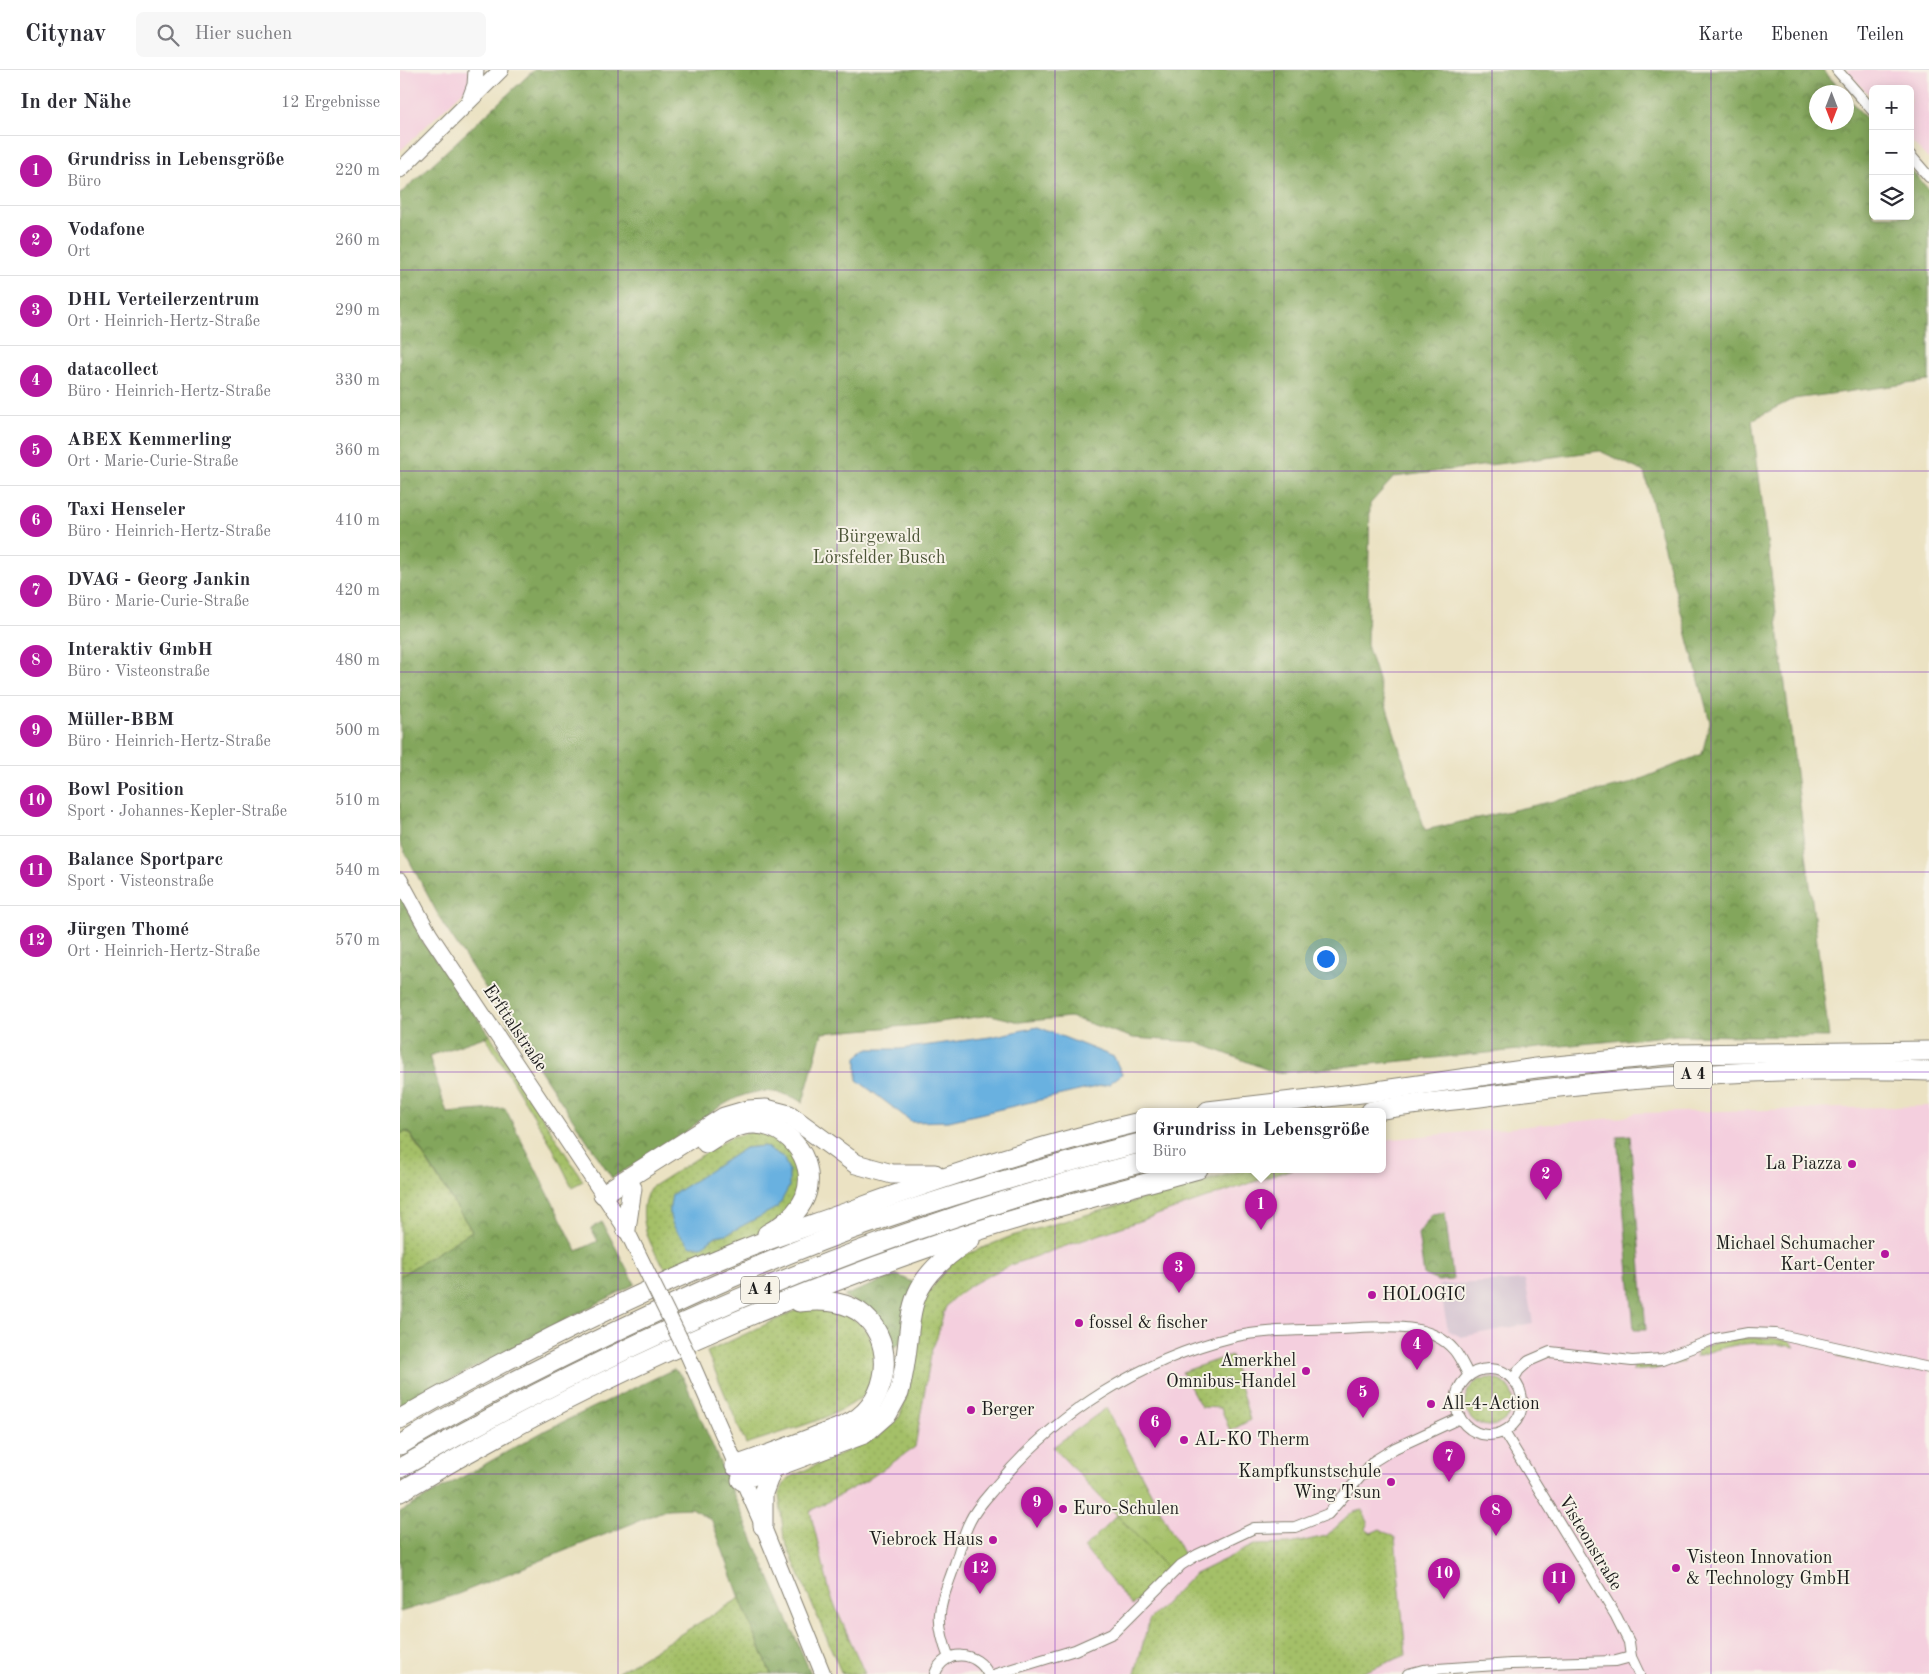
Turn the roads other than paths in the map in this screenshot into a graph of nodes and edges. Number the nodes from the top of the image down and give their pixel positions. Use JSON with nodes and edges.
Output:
{"nodes":[{"id":1,"x":476,"y":70,"type":"edge"},
{"id":2,"x":500,"y":70,"type":"edge"},
{"id":3,"x":1837,"y":70,"type":"edge"},
{"id":4,"x":468,"y":105,"type":"junction"},
{"id":5,"x":1869,"y":106,"type":"edge"},
{"id":6,"x":1914,"y":159,"type":"edge"},
{"id":7,"x":400,"y":170,"type":"edge"},
{"id":8,"x":1929,"y":177,"type":"edge"},
{"id":9,"x":400,"y":880,"type":"edge"},
{"id":10,"x":1929,"y":1051,"type":"edge"},
{"id":11,"x":1929,"y":1071,"type":"edge"},
{"id":12,"x":1370,"y":1092,"type":"junction"},
{"id":13,"x":1459,"y":1099,"type":"junction"},
{"id":14,"x":1234,"y":1108,"type":"edge"},
{"id":15,"x":1290,"y":1108,"type":"edge"},
{"id":16,"x":1386,"y":1109,"type":"edge"},
{"id":17,"x":1386,"y":1118,"type":"edge"},
{"id":18,"x":1136,"y":1123,"type":"edge"},
{"id":19,"x":1136,"y":1144,"type":"edge"},
{"id":20,"x":1136,"y":1164,"type":"edge"},
{"id":21,"x":958,"y":1172,"type":"junction"},
{"id":22,"x":1183,"y":1173,"type":"edge"},
{"id":23,"x":632,"y":1188,"type":"junction"},
{"id":24,"x":606,"y":1198,"type":"junction"},
{"id":25,"x":626,"y":1229,"type":"junction"},
{"id":26,"x":983,"y":1231,"type":"junction"},
{"id":27,"x":743,"y":1250,"type":"junction"},
{"id":28,"x":770,"y":1308,"type":"junction"},
{"id":29,"x":1929,"y":1368,"type":"edge"},
{"id":30,"x":1469,"y":1376,"type":"junction"},
{"id":31,"x":1513,"y":1380,"type":"junction"},
{"id":32,"x":1460,"y":1418,"type":"junction"},
{"id":33,"x":400,"y":1419,"type":"edge"},
{"id":34,"x":1504,"y":1432,"type":"junction"},
{"id":35,"x":400,"y":1445,"type":"edge"},
{"id":36,"x":400,"y":1468,"type":"edge"},
{"id":37,"x":772,"y":1469,"type":"junction"},
{"id":38,"x":738,"y":1473,"type":"junction"},
{"id":39,"x":400,"y":1492,"type":"edge"},
{"id":40,"x":763,"y":1526,"type":"junction"},
{"id":41,"x":948,"y":1658,"type":"junction"},
{"id":42,"x":1631,"y":1658,"type":"junction"},
{"id":43,"x":823,"y":1674,"type":"edge"},
{"id":44,"x":934,"y":1674,"type":"edge"},
{"id":45,"x":988,"y":1674,"type":"edge"},
{"id":46,"x":996,"y":1674,"type":"edge"},
{"id":47,"x":1408,"y":1674,"type":"edge"},
{"id":48,"x":1639,"y":1674,"type":"edge"}],
"edges":[{"from":1,"to":4,"type":"main road"},
{"from":2,"to":4,"type":"main road"},
{"from":3,"to":5,"type":"street"},
{"from":4,"to":7,"type":"main road"},
{"from":6,"to":8,"type":"street"},
{"from":9,"to":24,"type":"main road","name":"Erfttalstraße"},
{"from":10,"to":12,"type":"highway","number":"A 4"},
{"from":11,"to":13,"type":"highway","number":"A 4"},
{"from":12,"to":14,"type":"highway"},
{"from":12,"to":15,"type":"highway","number":"A 4"},
{"from":13,"to":16,"type":"highway","number":"A 4"},
{"from":13,"to":17,"type":"highway"},
{"from":18,"to":21,"type":"highway"},
{"from":19,"to":35,"type":"highway","number":"A 4"},
{"from":20,"to":36,"type":"highway","number":"A 4"},
{"from":21,"to":24,"type":"highway"},
{"from":21,"to":27,"type":"highway"},
{"from":22,"to":26,"type":"highway"},
{"from":23,"to":24,"type":"highway"},
{"from":23,"to":25,"type":"highway"},
{"from":23,"to":27,"type":"highway"},
{"from":24,"to":25,"type":"main road","name":"Erfttalstraße"},
{"from":25,"to":38,"type":"main road","name":"Erfttalstraße","bridge":true},
{"from":26,"to":28,"type":"highway"},
{"from":26,"to":37,"type":"highway"},
{"from":27,"to":33,"type":"highway"},
{"from":28,"to":38,"type":"highway"},
{"from":28,"to":39,"type":"highway"},
{"from":29,"to":31,"type":"street"},
{"from":30,"to":31,"type":"street"},
{"from":30,"to":32,"type":"street"},
{"from":30,"to":41,"type":"street"},
{"from":31,"to":34,"type":"street"},
{"from":32,"to":34,"type":"street"},
{"from":32,"to":46,"type":"street"},
{"from":34,"to":42,"type":"street","name":"Visteonstraße"},
{"from":37,"to":38,"type":"highway"},
{"from":37,"to":40,"type":"highway"},
{"from":38,"to":40,"type":"main road","name":"Erfttalstraße"},
{"from":40,"to":43,"type":"main road","name":"Erfttalstraße"},
{"from":41,"to":44,"type":"street"},
{"from":41,"to":45,"type":"street"},
{"from":42,"to":47,"type":"street"},
{"from":42,"to":48,"type":"street","name":"Visteonstraße"}]}
